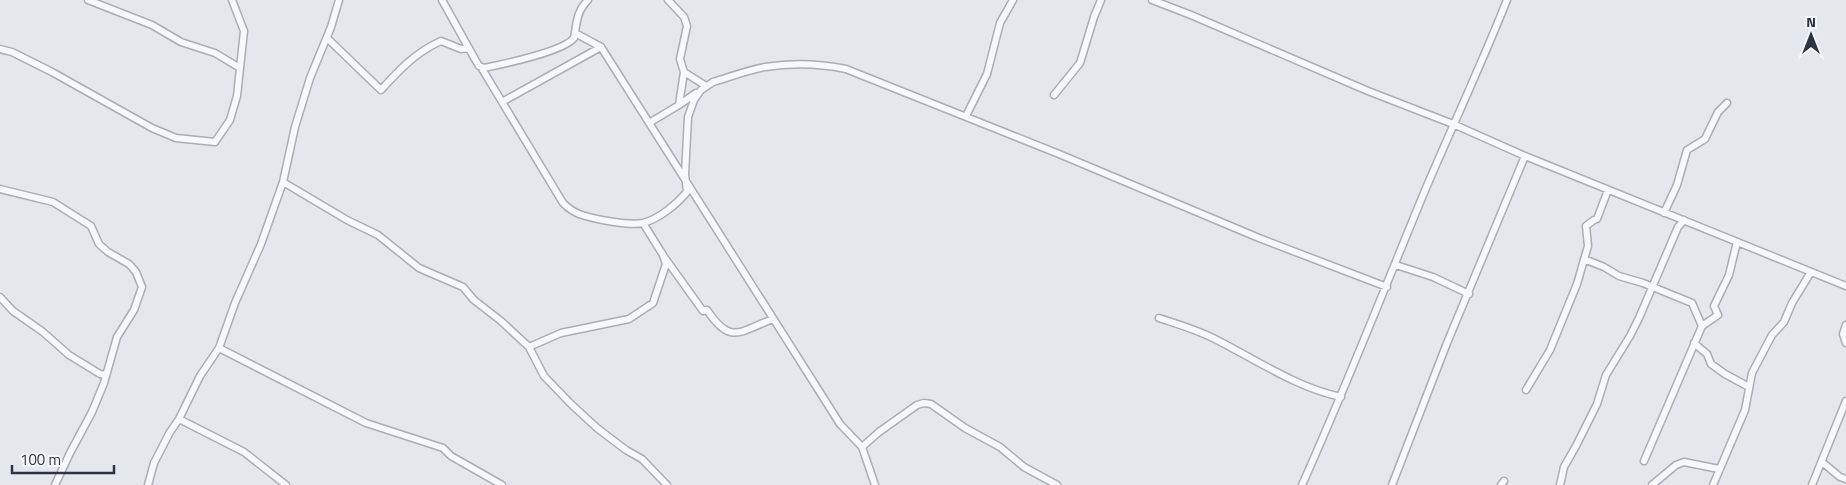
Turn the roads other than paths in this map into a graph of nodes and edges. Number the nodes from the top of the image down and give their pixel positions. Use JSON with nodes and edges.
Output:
{"nodes":[{"id":1,"x":88,"y":0,"type":"edge"},
{"id":2,"x":232,"y":0,"type":"edge"},
{"id":3,"x":340,"y":0,"type":"edge"},
{"id":4,"x":442,"y":0,"type":"edge"},
{"id":5,"x":588,"y":0,"type":"edge"},
{"id":6,"x":668,"y":0,"type":"edge"},
{"id":7,"x":1013,"y":0,"type":"edge"},
{"id":8,"x":1101,"y":0,"type":"edge"},
{"id":9,"x":1152,"y":0,"type":"edge"},
{"id":10,"x":1507,"y":0,"type":"edge"},
{"id":11,"x":575,"y":34,"type":"junction"},
{"id":12,"x":327,"y":38,"type":"junction"},
{"id":13,"x":601,"y":47,"type":"junction"},
{"id":14,"x":469,"y":48,"type":"junction"},
{"id":15,"x":0,"y":49,"type":"edge"},
{"id":16,"x":482,"y":67,"type":"junction"},
{"id":17,"x":240,"y":68,"type":"junction"},
{"id":18,"x":684,"y":72,"type":"junction"},
{"id":19,"x":704,"y":88,"type":"junction"},
{"id":20,"x":1054,"y":95,"type":"dead end"},
{"id":21,"x":502,"y":102,"type":"junction"},
{"id":22,"x":1727,"y":103,"type":"dead end"},
{"id":23,"x":679,"y":105,"type":"junction"},
{"id":24,"x":966,"y":116,"type":"junction"},
{"id":25,"x":649,"y":122,"type":"junction"},
{"id":26,"x":1453,"y":124,"type":"junction"},
{"id":27,"x":1525,"y":156,"type":"junction"},
{"id":28,"x":283,"y":182,"type":"junction"},
{"id":29,"x":687,"y":182,"type":"junction"},
{"id":30,"x":0,"y":189,"type":"edge"},
{"id":31,"x":1608,"y":190,"type":"junction"},
{"id":32,"x":1664,"y":213,"type":"junction"},
{"id":33,"x":1684,"y":220,"type":"junction"},
{"id":34,"x":643,"y":223,"type":"junction"},
{"id":35,"x":1737,"y":242,"type":"junction"},
{"id":36,"x":663,"y":255,"type":"junction"},
{"id":37,"x":1584,"y":259,"type":"junction"},
{"id":38,"x":1396,"y":265,"type":"junction"},
{"id":39,"x":1811,"y":272,"type":"junction"},
{"id":40,"x":1846,"y":286,"type":"edge"},
{"id":41,"x":1387,"y":287,"type":"junction"},
{"id":42,"x":1652,"y":288,"type":"junction"},
{"id":43,"x":1469,"y":294,"type":"junction"},
{"id":44,"x":0,"y":297,"type":"edge"},
{"id":45,"x":1159,"y":318,"type":"dead end"},
{"id":46,"x":773,"y":319,"type":"junction"},
{"id":47,"x":1846,"y":325,"type":"edge"},
{"id":48,"x":1702,"y":326,"type":"junction"},
{"id":49,"x":1694,"y":343,"type":"junction"},
{"id":50,"x":1846,"y":343,"type":"edge"},
{"id":51,"x":529,"y":347,"type":"junction"},
{"id":52,"x":219,"y":348,"type":"junction"},
{"id":53,"x":106,"y":375,"type":"junction"},
{"id":54,"x":1749,"y":387,"type":"junction"},
{"id":55,"x":1526,"y":390,"type":"dead end"},
{"id":56,"x":1341,"y":397,"type":"junction"},
{"id":57,"x":1846,"y":401,"type":"edge"},
{"id":58,"x":179,"y":419,"type":"junction"},
{"id":59,"x":862,"y":447,"type":"junction"},
{"id":60,"x":1644,"y":461,"type":"dead end"},
{"id":61,"x":1822,"y":462,"type":"junction"},
{"id":62,"x":1718,"y":469,"type":"junction"},
{"id":63,"x":1846,"y":479,"type":"edge"},
{"id":64,"x":55,"y":485,"type":"edge"},
{"id":65,"x":148,"y":485,"type":"edge"},
{"id":66,"x":286,"y":485,"type":"edge"},
{"id":67,"x":502,"y":485,"type":"edge"},
{"id":68,"x":668,"y":485,"type":"edge"},
{"id":69,"x":875,"y":485,"type":"edge"},
{"id":70,"x":1057,"y":485,"type":"edge"},
{"id":71,"x":1302,"y":485,"type":"edge"},
{"id":72,"x":1392,"y":485,"type":"edge"},
{"id":73,"x":1560,"y":485,"type":"edge"},
{"id":74,"x":1652,"y":485,"type":"edge"},
{"id":75,"x":1713,"y":485,"type":"edge"},
{"id":76,"x":1812,"y":485,"type":"edge"}],
"edges":[{"from":1,"to":17,"type":"street"},
{"from":2,"to":17,"type":"street"},
{"from":3,"to":12,"type":"street"},
{"from":4,"to":14,"type":"street"},
{"from":5,"to":11,"type":"street"},
{"from":6,"to":18,"type":"street"},
{"from":7,"to":24,"type":"street"},
{"from":8,"to":20,"type":"street"},
{"from":9,"to":26,"type":"street"},
{"from":10,"to":26,"type":"street"},
{"from":11,"to":13,"type":"street"},
{"from":11,"to":16,"type":"street"},
{"from":12,"to":14,"type":"street"},
{"from":12,"to":28,"type":"street"},
{"from":13,"to":21,"type":"street"},
{"from":13,"to":25,"type":"street"},
{"from":14,"to":16,"type":"street"},
{"from":15,"to":17,"type":"street"},
{"from":16,"to":21,"type":"street"},
{"from":18,"to":19,"type":"street"},
{"from":18,"to":23,"type":"street"},
{"from":19,"to":23,"type":"street"},
{"from":19,"to":24,"type":"street"},
{"from":19,"to":29,"type":"street"},
{"from":21,"to":34,"type":"street"},
{"from":22,"to":32,"type":"street"},
{"from":23,"to":25,"type":"street"},
{"from":24,"to":41,"type":"street"},
{"from":25,"to":29,"type":"street"},
{"from":26,"to":27,"type":"street"},
{"from":26,"to":38,"type":"street"},
{"from":27,"to":31,"type":"street"},
{"from":27,"to":43,"type":"street"},
{"from":28,"to":51,"type":"street"},
{"from":28,"to":52,"type":"street"},
{"from":29,"to":34,"type":"street"},
{"from":29,"to":46,"type":"street"},
{"from":30,"to":53,"type":"street"},
{"from":31,"to":32,"type":"street"},
{"from":31,"to":37,"type":"street"},
{"from":32,"to":33,"type":"street"},
{"from":33,"to":35,"type":"street"},
{"from":33,"to":42,"type":"street"},
{"from":34,"to":36,"type":"street"},
{"from":35,"to":39,"type":"street"},
{"from":35,"to":48,"type":"street"},
{"from":36,"to":46,"type":"street"},
{"from":36,"to":51,"type":"street"},
{"from":37,"to":42,"type":"street"},
{"from":37,"to":55,"type":"street"},
{"from":38,"to":41,"type":"street"},
{"from":38,"to":43,"type":"street"},
{"from":39,"to":40,"type":"street"},
{"from":39,"to":54,"type":"street"},
{"from":41,"to":56,"type":"street"},
{"from":42,"to":48,"type":"street"},
{"from":42,"to":73,"type":"street"},
{"from":43,"to":72,"type":"street"},
{"from":44,"to":53,"type":"street"},
{"from":45,"to":56,"type":"street"},
{"from":46,"to":59,"type":"street"},
{"from":47,"to":50,"type":"street"},
{"from":48,"to":49,"type":"street"},
{"from":49,"to":54,"type":"street"},
{"from":49,"to":60,"type":"street"},
{"from":51,"to":68,"type":"street"},
{"from":52,"to":58,"type":"street"},
{"from":52,"to":67,"type":"street"},
{"from":53,"to":64,"type":"street"},
{"from":54,"to":62,"type":"street"},
{"from":56,"to":71,"type":"street"},
{"from":57,"to":61,"type":"street"},
{"from":58,"to":65,"type":"street"},
{"from":58,"to":66,"type":"street"},
{"from":59,"to":69,"type":"street"},
{"from":59,"to":70,"type":"street"},
{"from":61,"to":63,"type":"street"},
{"from":61,"to":76,"type":"street"},
{"from":62,"to":74,"type":"street"},
{"from":62,"to":75,"type":"street"}]}
